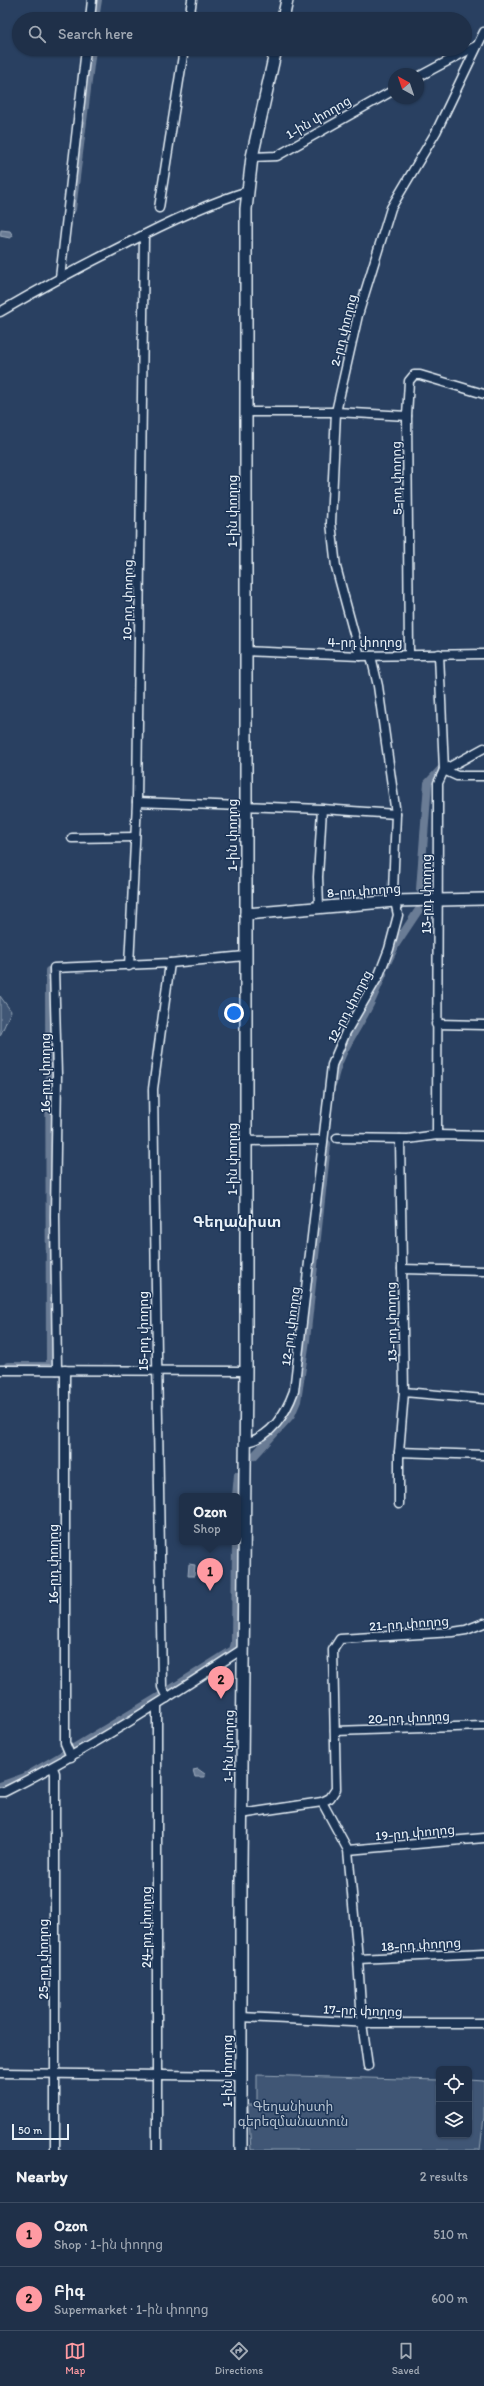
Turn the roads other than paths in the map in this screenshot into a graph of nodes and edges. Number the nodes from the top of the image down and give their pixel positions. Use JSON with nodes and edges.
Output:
{"nodes":[{"id":1,"x":92,"y":0,"type":"edge"},
{"id":2,"x":192,"y":0,"type":"edge"},
{"id":3,"x":287,"y":0,"type":"edge"},
{"id":4,"x":91,"y":12,"type":"edge"},
{"id":5,"x":190,"y":12,"type":"edge"},
{"id":6,"x":284,"y":12,"type":"edge"},
{"id":7,"x":484,"y":32,"type":"edge"},
{"id":8,"x":476,"y":46,"type":"junction"},
{"id":9,"x":472,"y":48,"type":"edge"},
{"id":10,"x":472,"y":55,"type":"edge"},
{"id":11,"x":85,"y":56,"type":"edge"},
{"id":12,"x":183,"y":56,"type":"edge"},
{"id":13,"x":274,"y":56,"type":"edge"},
{"id":14,"x":457,"y":56,"type":"edge"},
{"id":15,"x":471,"y":56,"type":"edge"},
{"id":16,"x":424,"y":74,"type":"edge"},
{"id":17,"x":388,"y":93,"type":"edge"},
{"id":18,"x":252,"y":157,"type":"junction"},
{"id":19,"x":248,"y":191,"type":"junction"},
{"id":20,"x":159,"y":208,"type":"dead end"},
{"id":21,"x":144,"y":235,"type":"junction"},
{"id":22,"x":60,"y":278,"type":"junction"},
{"id":23,"x":0,"y":312,"type":"edge"},
{"id":24,"x":484,"y":394,"type":"edge"},
{"id":25,"x":246,"y":412,"type":"junction"},
{"id":26,"x":336,"y":412,"type":"junction"},
{"id":27,"x":406,"y":416,"type":"junction"},
{"id":28,"x":246,"y":651,"type":"junction"},
{"id":29,"x":409,"y":654,"type":"junction"},
{"id":30,"x":439,"y":654,"type":"junction"},
{"id":31,"x":484,"y":654,"type":"edge"},
{"id":32,"x":360,"y":656,"type":"junction"},
{"id":33,"x":371,"y":656,"type":"junction"},
{"id":34,"x":484,"y":748,"type":"edge"},
{"id":35,"x":444,"y":770,"type":"junction"},
{"id":36,"x":484,"y":776,"type":"edge"},
{"id":37,"x":137,"y":802,"type":"junction"},
{"id":38,"x":246,"y":807,"type":"junction"},
{"id":39,"x":322,"y":808,"type":"junction"},
{"id":40,"x":396,"y":814,"type":"junction"},
{"id":41,"x":135,"y":837,"type":"junction"},
{"id":42,"x":72,"y":838,"type":"dead end"},
{"id":43,"x":484,"y":899,"type":"edge"},
{"id":44,"x":438,"y":900,"type":"junction"},
{"id":45,"x":395,"y":901,"type":"junction"},
{"id":46,"x":319,"y":908,"type":"junction"},
{"id":47,"x":246,"y":914,"type":"junction"},
{"id":48,"x":245,"y":956,"type":"junction"},
{"id":49,"x":170,"y":963,"type":"junction"},
{"id":50,"x":129,"y":966,"type":"junction"},
{"id":51,"x":436,"y":1024,"type":"junction"},
{"id":52,"x":484,"y":1025,"type":"edge"},
{"id":53,"x":437,"y":1135,"type":"junction"},
{"id":54,"x":484,"y":1136,"type":"edge"},
{"id":55,"x":336,"y":1138,"type":"dead end"},
{"id":56,"x":400,"y":1139,"type":"junction"},
{"id":57,"x":322,"y":1140,"type":"junction"},
{"id":58,"x":246,"y":1142,"type":"junction"},
{"id":59,"x":402,"y":1269,"type":"junction"},
{"id":60,"x":484,"y":1271,"type":"edge"},
{"id":61,"x":0,"y":1370,"type":"edge"},
{"id":62,"x":61,"y":1370,"type":"junction"},
{"id":63,"x":156,"y":1371,"type":"junction"},
{"id":64,"x":246,"y":1371,"type":"junction"},
{"id":65,"x":404,"y":1392,"type":"junction"},
{"id":66,"x":484,"y":1399,"type":"edge"},
{"id":67,"x":246,"y":1442,"type":"junction"},
{"id":68,"x":399,"y":1452,"type":"junction"},
{"id":69,"x":484,"y":1455,"type":"edge"},
{"id":70,"x":399,"y":1504,"type":"dead end"},
{"id":71,"x":484,"y":1623,"type":"edge"},
{"id":72,"x":244,"y":1648,"type":"junction"},
{"id":73,"x":167,"y":1698,"type":"junction"},
{"id":74,"x":157,"y":1705,"type":"junction"},
{"id":75,"x":484,"y":1726,"type":"edge"},
{"id":76,"x":336,"y":1731,"type":"junction"},
{"id":77,"x":71,"y":1756,"type":"junction"},
{"id":78,"x":53,"y":1768,"type":"junction"},
{"id":79,"x":0,"y":1792,"type":"edge"},
{"id":80,"x":322,"y":1802,"type":"junction"},
{"id":81,"x":241,"y":1814,"type":"junction"},
{"id":82,"x":484,"y":1838,"type":"edge"},
{"id":83,"x":348,"y":1850,"type":"junction"},
{"id":84,"x":484,"y":1953,"type":"edge"},
{"id":85,"x":358,"y":1959,"type":"junction"},
{"id":86,"x":241,"y":2017,"type":"junction"},
{"id":87,"x":362,"y":2023,"type":"junction"},
{"id":88,"x":484,"y":2024,"type":"edge"},
{"id":89,"x":368,"y":2066,"type":"dead end"},
{"id":90,"x":0,"y":2073,"type":"edge"},
{"id":91,"x":56,"y":2073,"type":"junction"},
{"id":92,"x":157,"y":2075,"type":"junction"},
{"id":93,"x":241,"y":2076,"type":"junction"},
{"id":94,"x":55,"y":2150,"type":"edge"},
{"id":95,"x":157,"y":2150,"type":"edge"},
{"id":96,"x":241,"y":2150,"type":"edge"}],
"edges":[{"from":1,"to":4,"type":"street"},
{"from":2,"to":5,"type":"street"},
{"from":3,"to":6,"type":"main road"},
{"from":7,"to":8,"type":"street","name":"2-րդ փողոց"},
{"from":8,"to":9,"type":"street"},
{"from":8,"to":10,"type":"street","name":"2-րդ փողոց"},
{"from":11,"to":22,"type":"street"},
{"from":12,"to":20,"type":"street"},
{"from":13,"to":18,"type":"main road","name":"1-ին փողոց"},
{"from":14,"to":16,"type":"street"},
{"from":15,"to":26,"type":"street","name":"2-րդ փողոց"},
{"from":17,"to":18,"type":"street","name":"1-ին փողոց"},
{"from":18,"to":19,"type":"main road","name":"1-ին փողոց"},
{"from":19,"to":21,"type":"street"},
{"from":19,"to":25,"type":"main road","name":"1-ին փողոց"},
{"from":21,"to":22,"type":"street"},
{"from":21,"to":37,"type":"street","name":"10-րդ փողոց"},
{"from":22,"to":23,"type":"street"},
{"from":24,"to":27,"type":"street","name":"5-րդ փողոց"},
{"from":25,"to":26,"type":"street"},
{"from":25,"to":28,"type":"main road","name":"1-ին փողոց"},
{"from":26,"to":27,"type":"street"},
{"from":26,"to":32,"type":"street","name":"2-րդ փողոց"},
{"from":27,"to":29,"type":"street","name":"5-րդ փողոց"},
{"from":28,"to":32,"type":"street","name":"4-րդ փողոց"},
{"from":28,"to":38,"type":"main road","name":"1-ին փողոց"},
{"from":29,"to":30,"type":"street","name":"4-րդ փողոց"},
{"from":29,"to":33,"type":"street","name":"4-րդ փողոց"},
{"from":30,"to":31,"type":"street","name":"4-րդ փողոց"},
{"from":30,"to":35,"type":"street","name":"13-րդ փողոց"},
{"from":32,"to":33,"type":"street","name":"4-րդ փողոց"},
{"from":33,"to":40,"type":"street","name":"12-րդ փողոց"},
{"from":34,"to":35,"type":"street"},
{"from":35,"to":36,"type":"street"},
{"from":35,"to":44,"type":"street","name":"13-րդ փողոց"},
{"from":37,"to":38,"type":"street"},
{"from":37,"to":41,"type":"street","name":"10-րդ փողոց"},
{"from":38,"to":39,"type":"street"},
{"from":38,"to":47,"type":"main road","name":"1-ին փողոց"},
{"from":39,"to":40,"type":"street"},
{"from":39,"to":46,"type":"street"},
{"from":40,"to":45,"type":"street","name":"12-րդ փողոց"},
{"from":41,"to":42,"type":"street"},
{"from":41,"to":50,"type":"street","name":"10-րդ փողոց"},
{"from":43,"to":44,"type":"main road","name":"8-րդ փողոց"},
{"from":44,"to":45,"type":"main road","name":"8-րդ փողոց"},
{"from":44,"to":51,"type":"street","name":"13-րդ փողոց"},
{"from":45,"to":46,"type":"main road","name":"8-րդ փողոց"},
{"from":45,"to":57,"type":"street","name":"12-րդ փողոց"},
{"from":46,"to":47,"type":"main road","name":"8-րդ փողոց"},
{"from":47,"to":48,"type":"main road","name":"1-ին փողոց"},
{"from":48,"to":49,"type":"street","name":"16-րդ փողոց"},
{"from":48,"to":58,"type":"main road","name":"1-ին փողոց"},
{"from":49,"to":50,"type":"street","name":"16-րդ փողոց"},
{"from":49,"to":63,"type":"street","name":"15-րդ փողոց"},
{"from":50,"to":62,"type":"street","name":"16-րդ փողոց"},
{"from":51,"to":52,"type":"street"},
{"from":51,"to":53,"type":"street","name":"13-րդ փողոց"},
{"from":53,"to":54,"type":"street"},
{"from":53,"to":56,"type":"street"},
{"from":55,"to":56,"type":"street"},
{"from":56,"to":59,"type":"street","name":"13-րդ փողոց"},
{"from":57,"to":58,"type":"street"},
{"from":57,"to":67,"type":"street","name":"12-րդ փողոց"},
{"from":58,"to":64,"type":"main road","name":"1-ին փողոց"},
{"from":59,"to":60,"type":"street"},
{"from":59,"to":65,"type":"street","name":"13-րդ փողոց"},
{"from":61,"to":62,"type":"street"},
{"from":62,"to":63,"type":"street"},
{"from":62,"to":77,"type":"street","name":"16-րդ փողոց"},
{"from":63,"to":64,"type":"street"},
{"from":63,"to":73,"type":"street","name":"15-րդ փողոց"},
{"from":64,"to":67,"type":"main road","name":"1-ին փողոց"},
{"from":65,"to":66,"type":"street"},
{"from":65,"to":68,"type":"street","name":"13-րդ փողոց"},
{"from":67,"to":72,"type":"main road","name":"1-ին փողոց"},
{"from":68,"to":69,"type":"street"},
{"from":68,"to":70,"type":"street","name":"13-րդ փողոց"},
{"from":71,"to":76,"type":"street","name":"21-րդ փողոց"},
{"from":72,"to":73,"type":"street"},
{"from":72,"to":81,"type":"main road","name":"1-ին փողոց"},
{"from":73,"to":74,"type":"street"},
{"from":74,"to":77,"type":"street"},
{"from":74,"to":92,"type":"street","name":"24-րդ փողոց"},
{"from":75,"to":76,"type":"street","name":"20-րդ փողոց"},
{"from":76,"to":80,"type":"street"},
{"from":77,"to":78,"type":"street"},
{"from":78,"to":79,"type":"street"},
{"from":78,"to":91,"type":"street","name":"25-րդ փողոց"},
{"from":80,"to":81,"type":"street"},
{"from":80,"to":83,"type":"street"},
{"from":81,"to":86,"type":"main road","name":"1-ին փողոց"},
{"from":82,"to":83,"type":"street","name":"19-րդ փողոց"},
{"from":83,"to":85,"type":"street"},
{"from":84,"to":85,"type":"street","name":"18-րդ փողոց"},
{"from":85,"to":87,"type":"street"},
{"from":86,"to":87,"type":"street","name":"17-րդ փողոց"},
{"from":86,"to":93,"type":"main road","name":"1-ին փողոց"},
{"from":87,"to":88,"type":"street","name":"17-րդ փողոց"},
{"from":87,"to":89,"type":"street"},
{"from":90,"to":91,"type":"street"},
{"from":91,"to":92,"type":"street"},
{"from":91,"to":94,"type":"street","name":"25-րդ փողոց"},
{"from":92,"to":93,"type":"street"},
{"from":92,"to":95,"type":"street","name":"24-րդ փողոց"},
{"from":93,"to":96,"type":"main road","name":"1-ին փողոց"}]}
